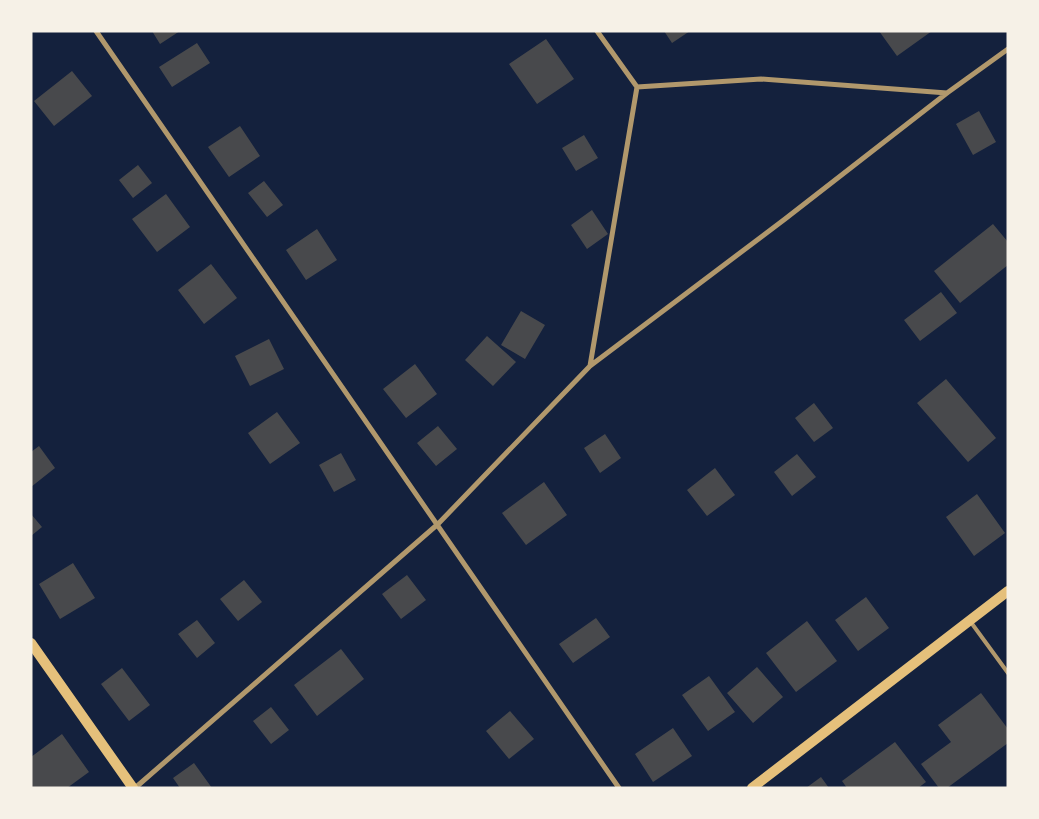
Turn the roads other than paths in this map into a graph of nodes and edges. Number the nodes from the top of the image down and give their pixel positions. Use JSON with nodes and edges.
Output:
{"nodes":[{"id":1,"x":96,"y":31,"type":"edge"},
{"id":2,"x":597,"y":31,"type":"edge"},
{"id":3,"x":1008,"y":49,"type":"edge"},
{"id":4,"x":637,"y":87,"type":"junction"},
{"id":5,"x":947,"y":93,"type":"junction"},
{"id":6,"x":590,"y":366,"type":"junction"},
{"id":7,"x":438,"y":524,"type":"junction"},
{"id":8,"x":1008,"y":591,"type":"edge"},
{"id":9,"x":970,"y":621,"type":"junction"},
{"id":10,"x":31,"y":643,"type":"edge"},
{"id":11,"x":1008,"y":673,"type":"edge"},
{"id":12,"x":134,"y":788,"type":"edge"},
{"id":13,"x":619,"y":788,"type":"edge"},
{"id":14,"x":752,"y":788,"type":"edge"}],
"edges":[{"from":1,"to":7,"type":"street"},
{"from":2,"to":4,"type":"street"},
{"from":3,"to":5,"type":"street"},
{"from":4,"to":5,"type":"street"},
{"from":4,"to":6,"type":"street"},
{"from":5,"to":6,"type":"street"},
{"from":6,"to":7,"type":"street"},
{"from":7,"to":12,"type":"street"},
{"from":7,"to":13,"type":"street"},
{"from":8,"to":9,"type":"main road"},
{"from":9,"to":11,"type":"lane"},
{"from":9,"to":14,"type":"main road"},
{"from":10,"to":12,"type":"main road"}]}
